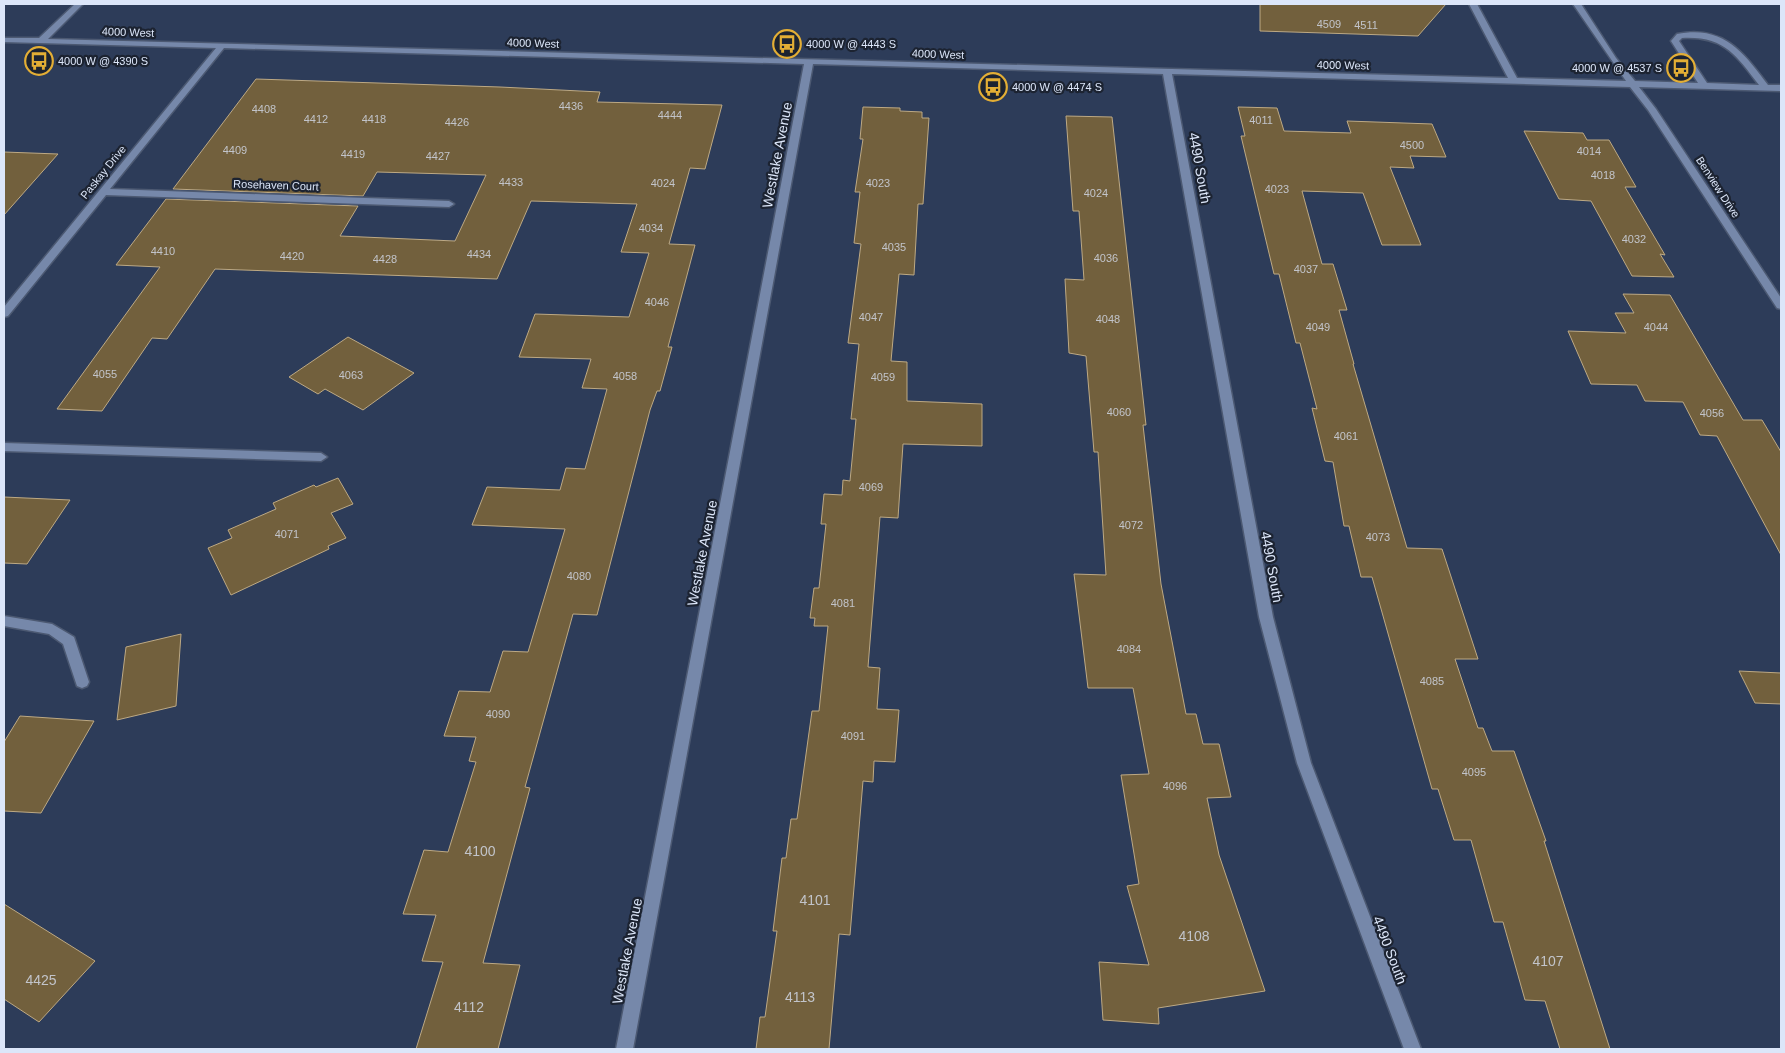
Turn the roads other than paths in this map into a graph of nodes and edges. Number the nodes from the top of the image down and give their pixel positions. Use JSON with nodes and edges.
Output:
{"nodes":[{"id":1,"x":78,"y":4,"type":"edge"},
{"id":2,"x":1473,"y":4,"type":"edge"},
{"id":3,"x":1577,"y":4,"type":"edge"},
{"id":4,"x":4,"y":40,"type":"edge"},
{"id":5,"x":42,"y":41,"type":"junction"},
{"id":6,"x":222,"y":46,"type":"junction"},
{"id":7,"x":809,"y":62,"type":"junction"},
{"id":8,"x":1168,"y":72,"type":"junction"},
{"id":9,"x":1514,"y":81,"type":"junction"},
{"id":10,"x":1632,"y":84,"type":"junction"},
{"id":11,"x":1704,"y":86,"type":"junction"},
{"id":12,"x":1765,"y":87,"type":"junction"},
{"id":13,"x":1781,"y":88,"type":"edge"},
{"id":14,"x":103,"y":192,"type":"junction"},
{"id":15,"x":449,"y":204,"type":"dead end"},
{"id":16,"x":1781,"y":306,"type":"edge"},
{"id":17,"x":4,"y":314,"type":"edge"},
{"id":18,"x":4,"y":447,"type":"edge"},
{"id":19,"x":321,"y":457,"type":"dead end"},
{"id":20,"x":4,"y":621,"type":"edge"},
{"id":21,"x":82,"y":682,"type":"dead end"},
{"id":22,"x":624,"y":1049,"type":"edge"},
{"id":23,"x":1412,"y":1049,"type":"edge"}],
"edges":[{"from":1,"to":5,"type":"street"},
{"from":2,"to":9,"type":"street"},
{"from":3,"to":10,"type":"street","name":"Benview Drive"},
{"from":4,"to":5,"type":"street","name":"4000 West"},
{"from":5,"to":6,"type":"street","name":"4000 West"},
{"from":6,"to":7,"type":"street","name":"4000 West"},
{"from":6,"to":14,"type":"street","name":"Paskay Drive"},
{"from":7,"to":8,"type":"street","name":"4000 West"},
{"from":7,"to":22,"type":"street","name":"Westlake Avenue"},
{"from":8,"to":9,"type":"street","name":"4000 West"},
{"from":8,"to":23,"type":"street","name":"4490 South"},
{"from":9,"to":10,"type":"street","name":"4000 West"},
{"from":10,"to":11,"type":"street","name":"4000 West"},
{"from":10,"to":16,"type":"street","name":"Benview Drive"},
{"from":11,"to":12,"type":"street","name":"4000 West"},
{"from":11,"to":12,"type":"street"},
{"from":12,"to":13,"type":"street","name":"4000 West"},
{"from":14,"to":15,"type":"street","name":"Rosehaven Court"},
{"from":14,"to":17,"type":"street","name":"Paskay Drive"},
{"from":18,"to":19,"type":"street"},
{"from":20,"to":21,"type":"street"}]}
